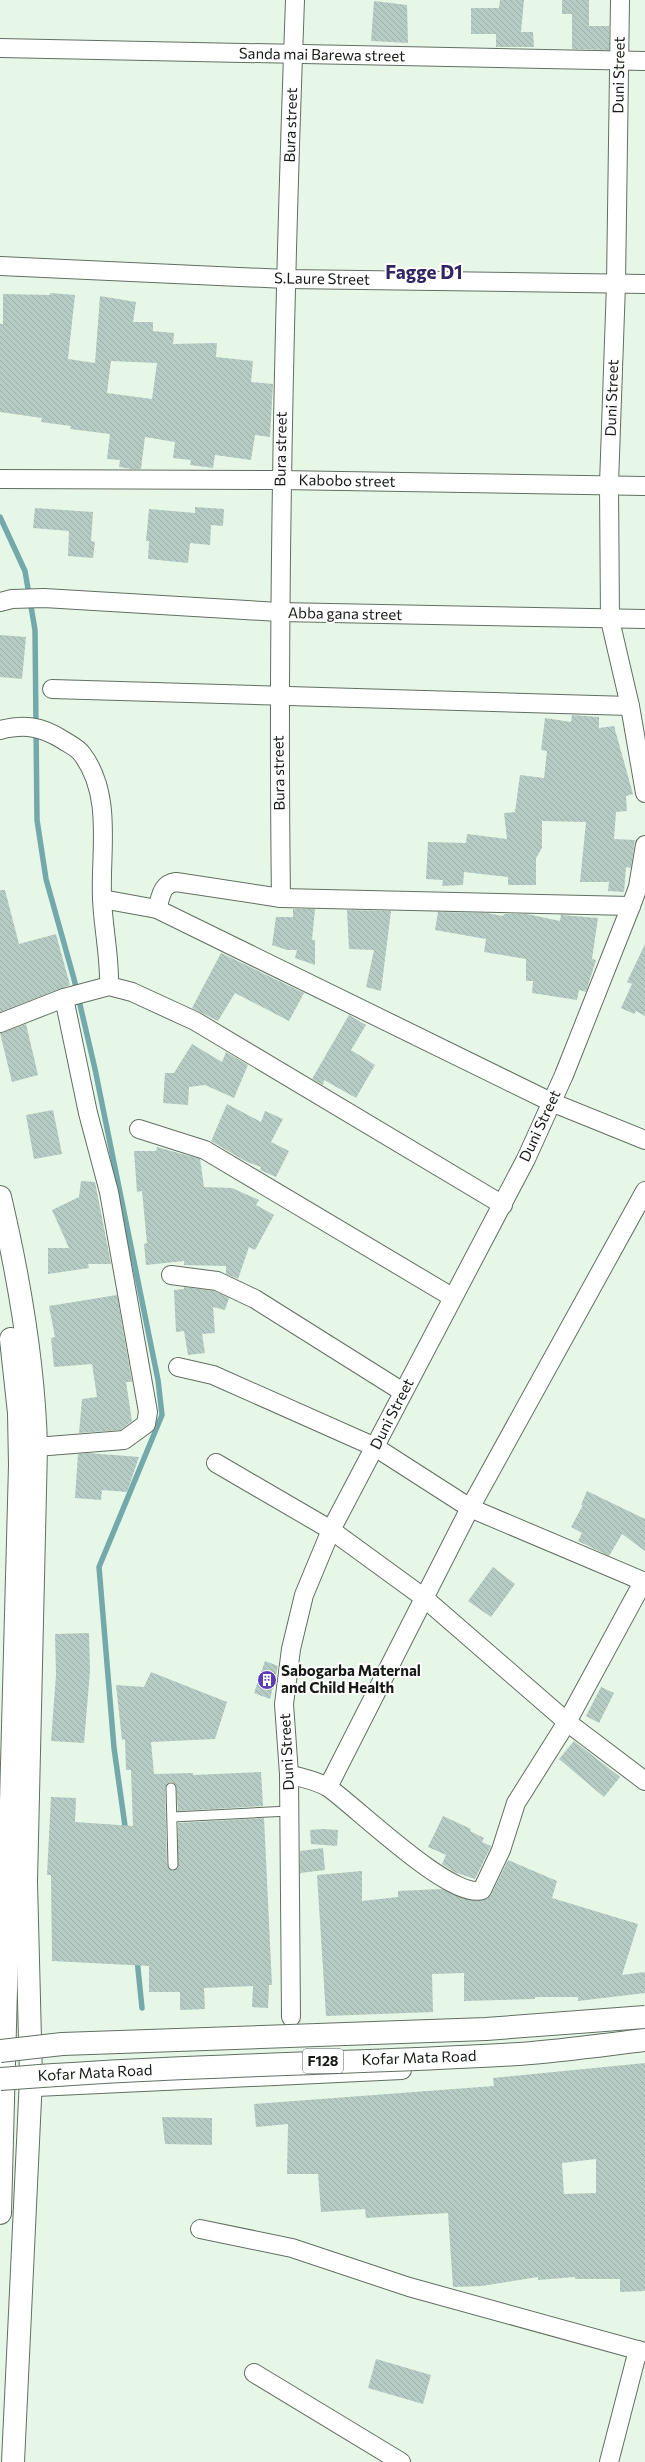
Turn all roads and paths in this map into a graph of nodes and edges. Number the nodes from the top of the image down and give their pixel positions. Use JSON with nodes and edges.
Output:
{"nodes":[{"id":1,"x":295,"y":0,"type":"edge"},
{"id":2,"x":620,"y":0,"type":"edge"},
{"id":3,"x":0,"y":48,"type":"edge"},
{"id":4,"x":293,"y":54,"type":"junction"},
{"id":5,"x":619,"y":61,"type":"junction"},
{"id":6,"x":645,"y":61,"type":"edge"},
{"id":7,"x":0,"y":266,"type":"edge"},
{"id":8,"x":286,"y":279,"type":"junction"},
{"id":9,"x":616,"y":284,"type":"junction"},
{"id":10,"x":645,"y":284,"type":"edge"},
{"id":11,"x":0,"y":479,"type":"edge"},
{"id":12,"x":280,"y":480,"type":"junction"},
{"id":13,"x":609,"y":484,"type":"junction"},
{"id":14,"x":645,"y":486,"type":"edge"},
{"id":15,"x":6,"y":600,"type":"edge"},
{"id":16,"x":279,"y":612,"type":"junction"},
{"id":17,"x":645,"y":619,"type":"edge"},
{"id":18,"x":610,"y":620,"type":"junction"},
{"id":19,"x":52,"y":688,"type":"dead end"},
{"id":20,"x":278,"y":695,"type":"junction"},
{"id":21,"x":630,"y":706,"type":"junction"},
{"id":22,"x":0,"y":730,"type":"edge"},
{"id":23,"x":645,"y":793,"type":"edge"},
{"id":24,"x":645,"y":845,"type":"edge"},
{"id":25,"x":281,"y":898,"type":"junction"},
{"id":26,"x":102,"y":899,"type":"junction"},
{"id":27,"x":631,"y":906,"type":"junction"},
{"id":28,"x":157,"y":909,"type":"junction"},
{"id":29,"x":109,"y":986,"type":"junction"},
{"id":30,"x":64,"y":998,"type":"junction"},
{"id":31,"x":0,"y":1023,"type":"edge"},
{"id":32,"x":551,"y":1102,"type":"junction"},
{"id":33,"x":139,"y":1130,"type":"dead end"},
{"id":34,"x":645,"y":1140,"type":"edge"},
{"id":35,"x":645,"y":1191,"type":"edge"},
{"id":36,"x":0,"y":1197,"type":"edge"},
{"id":37,"x":503,"y":1205,"type":"junction"},
{"id":38,"x":0,"y":1263,"type":"edge"},
{"id":39,"x":171,"y":1275,"type":"dead end"},
{"id":40,"x":452,"y":1297,"type":"junction"},
{"id":41,"x":178,"y":1366,"type":"dead end"},
{"id":42,"x":403,"y":1392,"type":"junction"},
{"id":43,"x":36,"y":1447,"type":"junction"},
{"id":44,"x":375,"y":1447,"type":"junction"},
{"id":45,"x":216,"y":1464,"type":"dead end"},
{"id":46,"x":470,"y":1508,"type":"junction"},
{"id":47,"x":331,"y":1530,"type":"junction"},
{"id":48,"x":644,"y":1582,"type":"edge"},
{"id":49,"x":423,"y":1597,"type":"junction"},
{"id":50,"x":567,"y":1722,"type":"junction"},
{"id":51,"x":289,"y":1774,"type":"junction"},
{"id":52,"x":645,"y":1781,"type":"edge"},
{"id":53,"x":171,"y":1788,"type":"dead end"},
{"id":54,"x":328,"y":1788,"type":"junction"},
{"id":55,"x":289,"y":1811,"type":"junction"},
{"id":56,"x":173,"y":1817,"type":"junction"},
{"id":57,"x":173,"y":1865,"type":"dead end"},
{"id":58,"x":291,"y":2017,"type":"dead end"},
{"id":59,"x":645,"y":2017,"type":"edge"},
{"id":60,"x":3,"y":2030,"type":"edge"},
{"id":61,"x":30,"y":2030,"type":"junction"},
{"id":62,"x":645,"y":2040,"type":"edge"},
{"id":63,"x":645,"y":2050,"type":"edge"},
{"id":64,"x":0,"y":2051,"type":"edge"},
{"id":65,"x":1,"y":2087,"type":"edge"},
{"id":66,"x":30,"y":2087,"type":"junction"},
{"id":67,"x":0,"y":2213,"type":"edge"},
{"id":68,"x":200,"y":2230,"type":"dead end"},
{"id":69,"x":642,"y":2351,"type":"edge"},
{"id":70,"x":254,"y":2373,"type":"dead end"},
{"id":71,"x":13,"y":2462,"type":"edge"},
{"id":72,"x":401,"y":2462,"type":"edge"},
{"id":73,"x":608,"y":2462,"type":"edge"}],
"edges":[{"from":1,"to":4,"type":"street","name":"Bura street"},
{"from":2,"to":5,"type":"street","name":"Duni Street"},
{"from":3,"to":4,"type":"street","name":"Sanda mai Barewa street"},
{"from":4,"to":5,"type":"street","name":"Sanda mai Barewa street"},
{"from":4,"to":8,"type":"street","name":"Bura street"},
{"from":5,"to":6,"type":"street","name":"Sanda mai Barewa street"},
{"from":5,"to":9,"type":"street","name":"Duni Street"},
{"from":7,"to":8,"type":"street","name":"S.Laure Street"},
{"from":8,"to":9,"type":"street","name":"S.Laure Street"},
{"from":8,"to":12,"type":"street","name":"Bura street"},
{"from":9,"to":10,"type":"street","name":"S.Laure Street"},
{"from":9,"to":13,"type":"street","name":"Duni Street"},
{"from":11,"to":12,"type":"street","name":"Kabobo street"},
{"from":12,"to":13,"type":"street","name":"Kabobo street"},
{"from":12,"to":16,"type":"street","name":"Bura street"},
{"from":13,"to":14,"type":"street","name":"Kabobo street"},
{"from":13,"to":18,"type":"street","name":"Duni Street"},
{"from":15,"to":16,"type":"street","name":"Abba gana street"},
{"from":16,"to":18,"type":"street","name":"Abba gana street"},
{"from":16,"to":20,"type":"street","name":"Bura street"},
{"from":17,"to":18,"type":"street","name":"Abba gana street"},
{"from":18,"to":21,"type":"street","name":"Duni Street"},
{"from":19,"to":20,"type":"street"},
{"from":20,"to":21,"type":"street"},
{"from":20,"to":25,"type":"street","name":"Bura street"},
{"from":21,"to":23,"type":"street","name":"Duni Street"},
{"from":22,"to":26,"type":"street"},
{"from":24,"to":27,"type":"street","name":"Duni Street"},
{"from":25,"to":27,"type":"street"},
{"from":25,"to":28,"type":"street"},
{"from":26,"to":28,"type":"street"},
{"from":26,"to":29,"type":"street"},
{"from":27,"to":32,"type":"street","name":"Duni Street"},
{"from":28,"to":32,"type":"street"},
{"from":29,"to":30,"type":"street"},
{"from":29,"to":37,"type":"street"},
{"from":30,"to":31,"type":"street"},
{"from":30,"to":43,"type":"street"},
{"from":32,"to":34,"type":"street"},
{"from":32,"to":37,"type":"street","name":"Duni Street"},
{"from":33,"to":40,"type":"street"},
{"from":35,"to":46,"type":"street"},
{"from":36,"to":43,"type":"main road"},
{"from":37,"to":40,"type":"street","name":"Duni Street"},
{"from":38,"to":60,"type":"main road"},
{"from":39,"to":42,"type":"street"},
{"from":40,"to":42,"type":"street","name":"Duni Street"},
{"from":41,"to":44,"type":"street"},
{"from":42,"to":44,"type":"street","name":"Duni Street"},
{"from":43,"to":61,"type":"main road"},
{"from":44,"to":46,"type":"street"},
{"from":44,"to":47,"type":"street","name":"Duni Street"},
{"from":45,"to":47,"type":"street"},
{"from":46,"to":48,"type":"street"},
{"from":46,"to":49,"type":"street"},
{"from":47,"to":49,"type":"street"},
{"from":47,"to":51,"type":"street","name":"Duni Street"},
{"from":48,"to":50,"type":"street"},
{"from":49,"to":50,"type":"street"},
{"from":49,"to":54,"type":"street"},
{"from":50,"to":52,"type":"street"},
{"from":50,"to":54,"type":"street"},
{"from":51,"to":54,"type":"street"},
{"from":51,"to":55,"type":"street","name":"Duni Street"},
{"from":53,"to":56,"type":"lane"},
{"from":55,"to":56,"type":"lane"},
{"from":55,"to":58,"type":"street","name":"Duni Street"},
{"from":56,"to":57,"type":"lane"},
{"from":59,"to":64,"type":"main road","name":"Kofar Mata Road","number":"F128","bridge":true},
{"from":60,"to":61,"type":"street"},
{"from":60,"to":65,"type":"main road"},
{"from":61,"to":66,"type":"main road"},
{"from":62,"to":65,"type":"main road","name":"Kofar Mata Road","number":"F128","bridge":true},
{"from":63,"to":66,"type":"street"},
{"from":65,"to":66,"type":"street"},
{"from":65,"to":67,"type":"main road"},
{"from":66,"to":71,"type":"main road"},
{"from":68,"to":69,"type":"street"},
{"from":69,"to":73,"type":"street"},
{"from":70,"to":72,"type":"street"}]}
